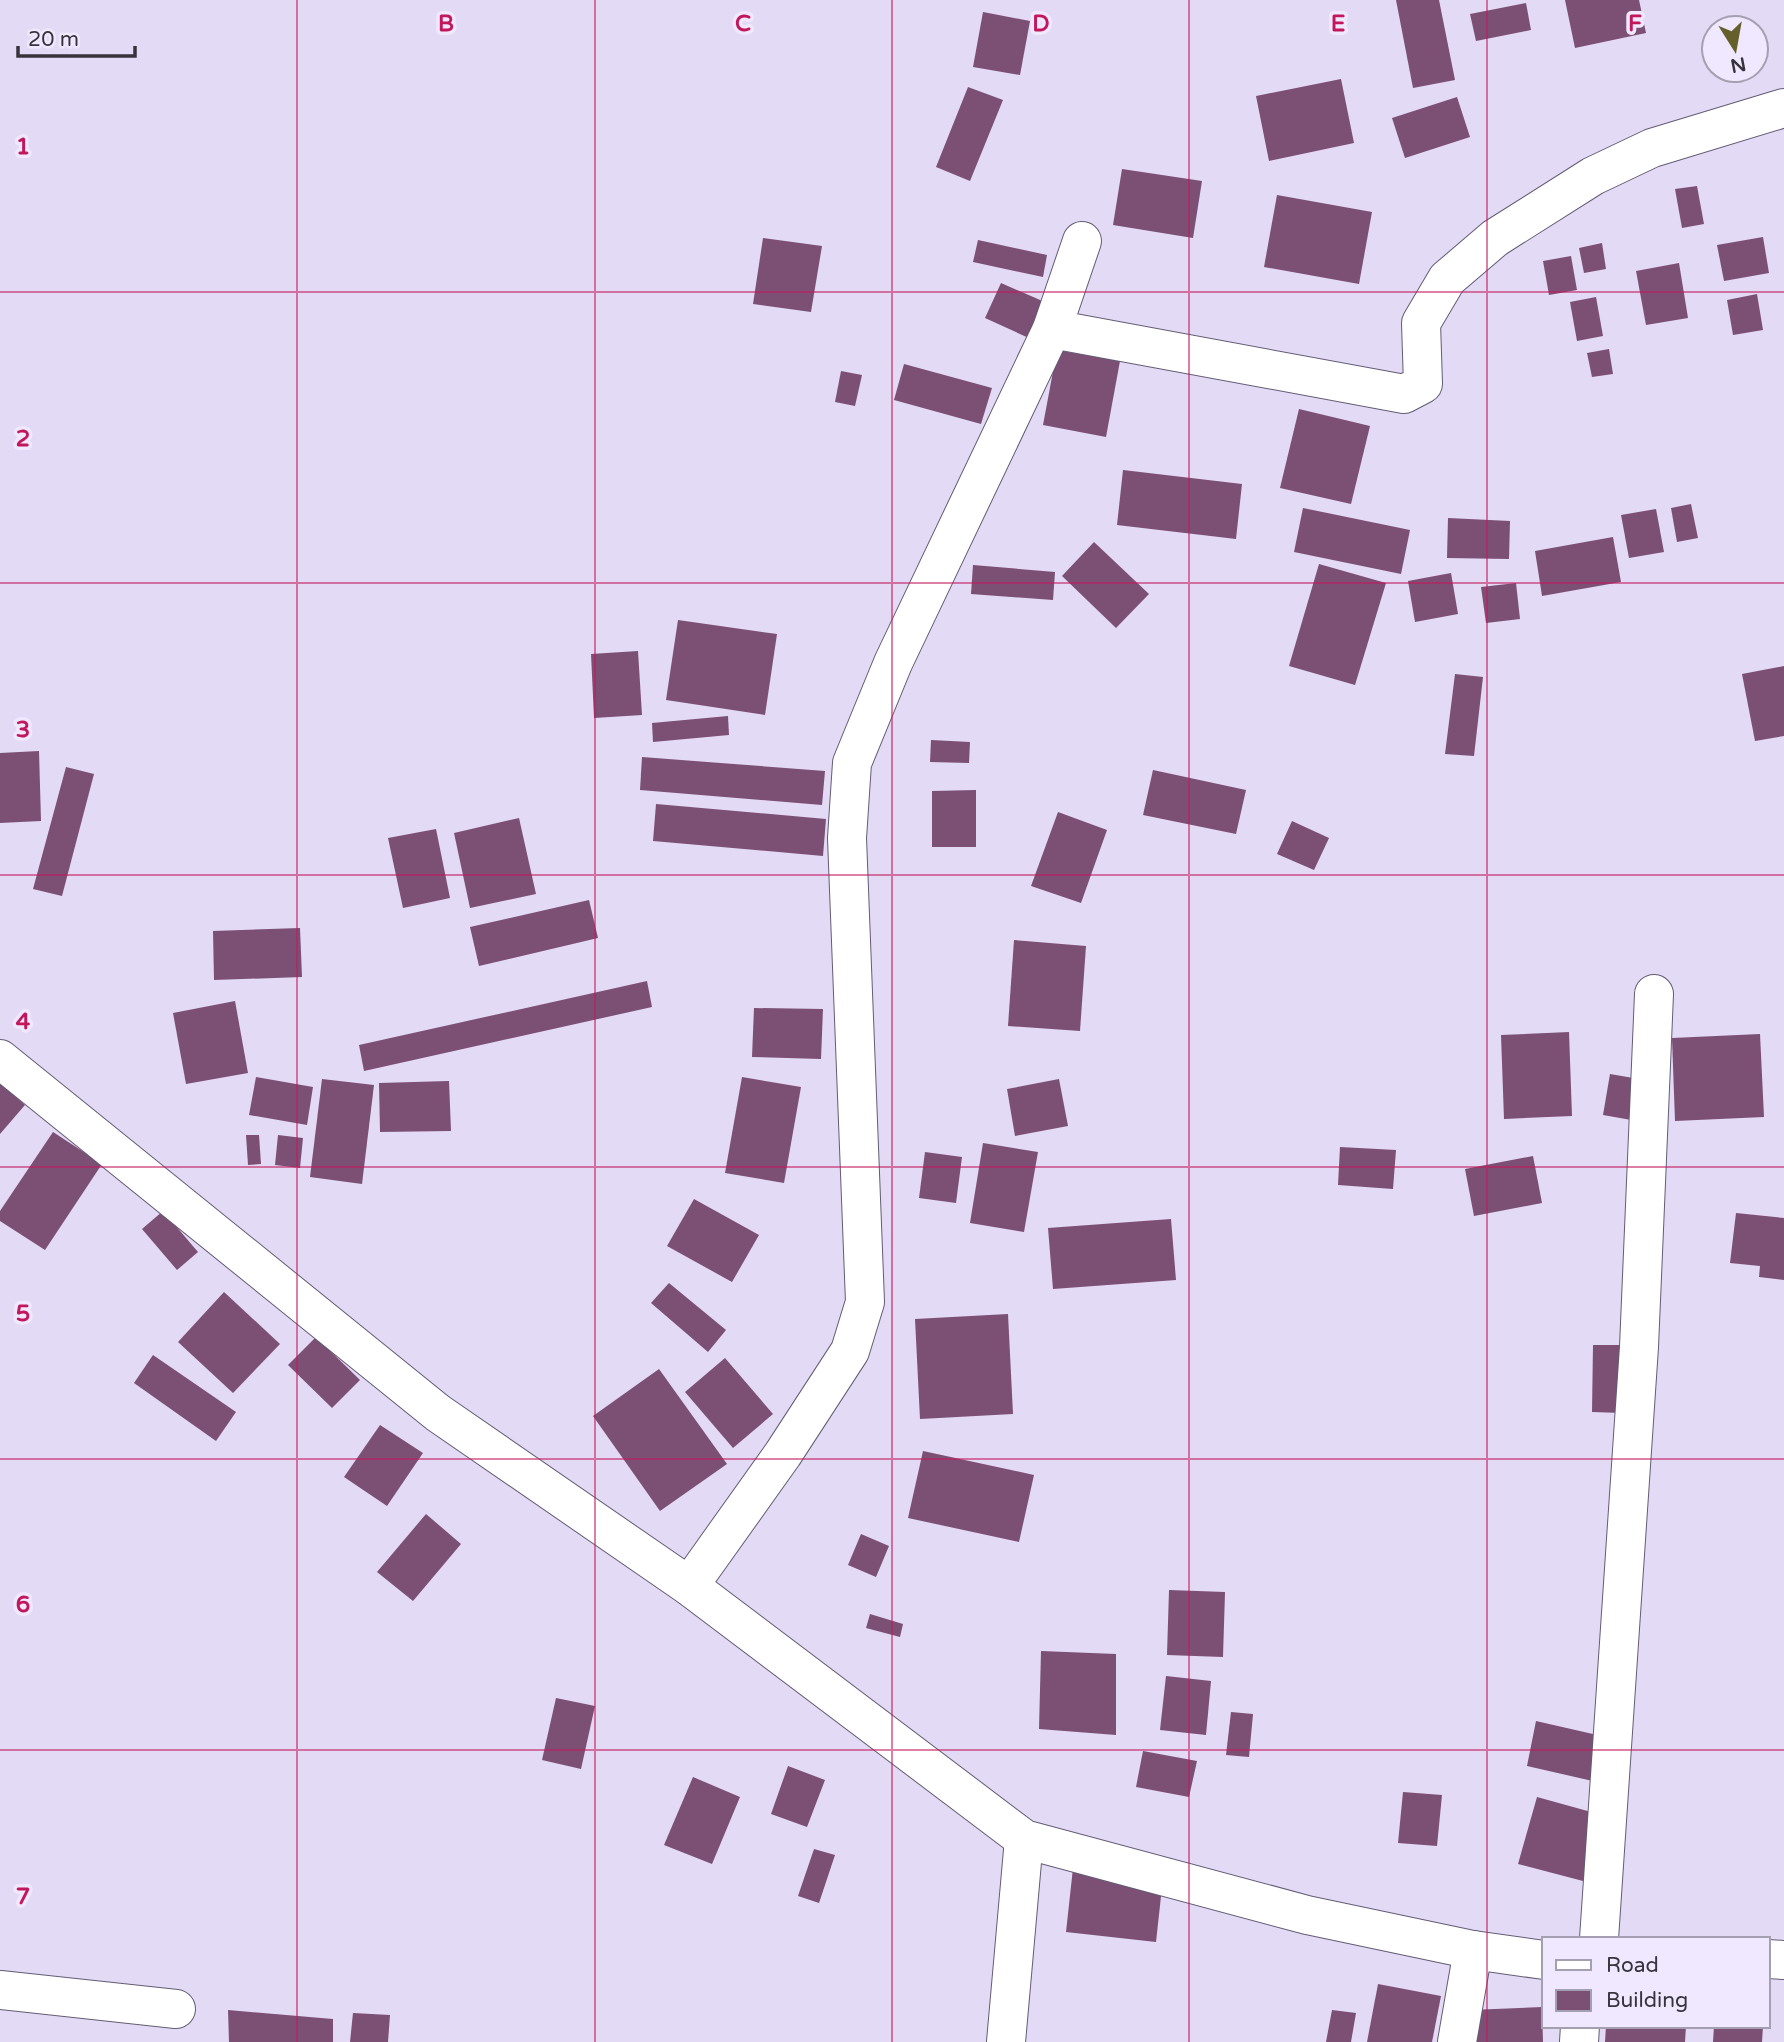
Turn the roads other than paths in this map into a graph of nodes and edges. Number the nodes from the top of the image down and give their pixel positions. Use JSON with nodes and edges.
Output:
{"nodes":[{"id":1,"x":1784,"y":107,"type":"edge"},
{"id":2,"x":1082,"y":241,"type":"dead end"},
{"id":3,"x":1052,"y":329,"type":"junction"},
{"id":4,"x":1654,"y":994,"type":"dead end"},
{"id":5,"x":0,"y":1059,"type":"edge"},
{"id":6,"x":689,"y":1586,"type":"junction"},
{"id":7,"x":1024,"y":1839,"type":"junction"},
{"id":8,"x":1600,"y":1937,"type":"edge"},
{"id":9,"x":1473,"y":1950,"type":"junction"},
{"id":10,"x":1542,"y":1960,"type":"edge"},
{"id":11,"x":0,"y":1990,"type":"edge"},
{"id":12,"x":176,"y":2010,"type":"dead end"},
{"id":13,"x":1006,"y":2042,"type":"edge"},
{"id":14,"x":1457,"y":2042,"type":"edge"}],
"edges":[{"from":1,"to":3,"type":"street"},
{"from":2,"to":3,"type":"street"},
{"from":3,"to":6,"type":"street"},
{"from":4,"to":8,"type":"street"},
{"from":5,"to":6,"type":"street"},
{"from":6,"to":7,"type":"street"},
{"from":7,"to":9,"type":"street"},
{"from":7,"to":13,"type":"street"},
{"from":9,"to":10,"type":"street"},
{"from":9,"to":14,"type":"street"},
{"from":11,"to":12,"type":"street"}]}
